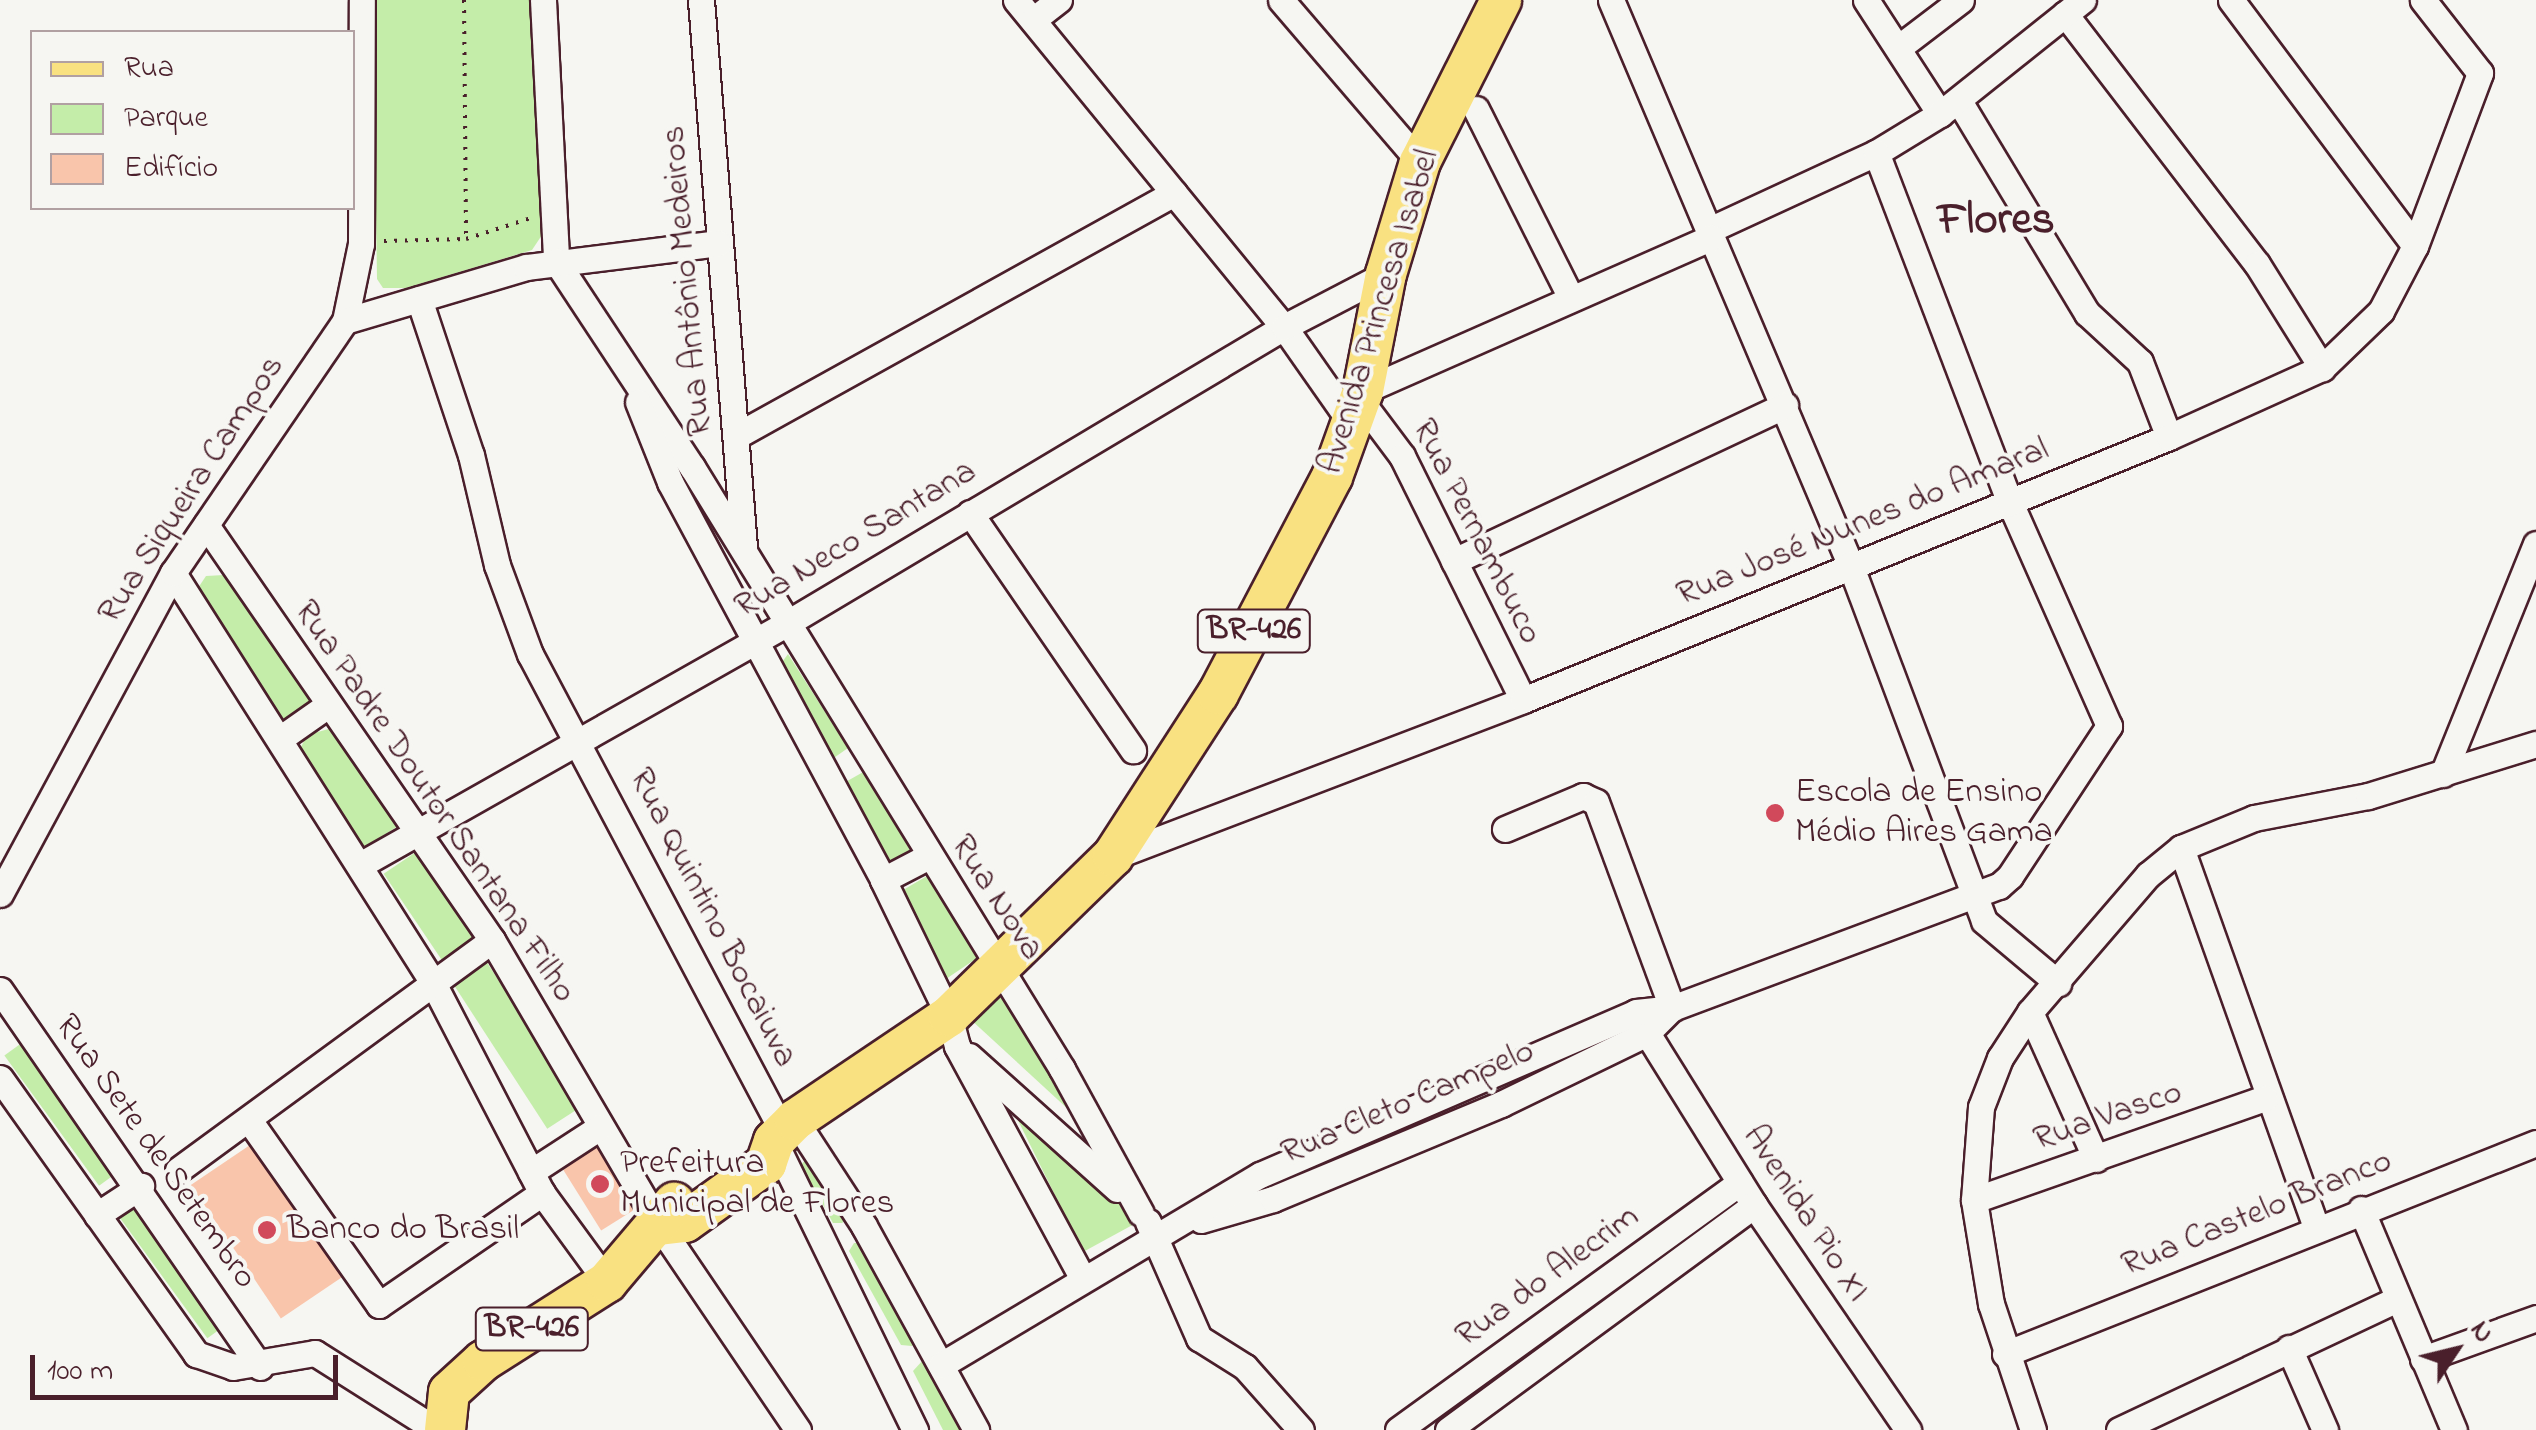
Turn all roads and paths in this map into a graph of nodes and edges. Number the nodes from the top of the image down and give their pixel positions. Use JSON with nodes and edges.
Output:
{"nodes":[{"id":1,"x":362,"y":0,"type":"edge"},
{"id":2,"x":464,"y":0,"type":"edge"},
{"id":3,"x":543,"y":0,"type":"edge"},
{"id":4,"x":701,"y":0,"type":"edge"},
{"id":5,"x":1016,"y":0,"type":"edge"},
{"id":6,"x":1059,"y":0,"type":"edge"},
{"id":7,"x":1281,"y":0,"type":"edge"},
{"id":8,"x":1501,"y":0,"type":"edge"},
{"id":9,"x":1611,"y":0,"type":"edge"},
{"id":10,"x":1866,"y":0,"type":"edge"},
{"id":11,"x":1961,"y":0,"type":"edge"},
{"id":12,"x":2231,"y":0,"type":"edge"},
{"id":13,"x":2423,"y":0,"type":"edge"},
{"id":14,"x":2074,"y":7,"type":"edge"},
{"id":15,"x":1034,"y":20,"type":"junction"},
{"id":16,"x":1898,"y":48,"type":"junction"},
{"id":17,"x":1476,"y":108,"type":"dead end"},
{"id":18,"x":1949,"y":108,"type":"junction"},
{"id":19,"x":1876,"y":153,"type":"junction"},
{"id":20,"x":1420,"y":162,"type":"junction"},
{"id":21,"x":1174,"y":193,"type":"junction"},
{"id":22,"x":551,"y":214,"type":"junction"},
{"id":23,"x":1710,"y":233,"type":"junction"},
{"id":24,"x":466,"y":239,"type":"junction"},
{"id":25,"x":719,"y":242,"type":"junction"},
{"id":26,"x":362,"y":244,"type":"junction"},
{"id":27,"x":2415,"y":246,"type":"junction"},
{"id":28,"x":556,"y":262,"type":"junction"},
{"id":29,"x":1386,"y":274,"type":"junction"},
{"id":30,"x":1571,"y":298,"type":"junction"},
{"id":31,"x":419,"y":299,"type":"junction"},
{"id":32,"x":345,"y":320,"type":"junction"},
{"id":33,"x":1284,"y":327,"type":"junction"},
{"id":34,"x":2322,"y":368,"type":"junction"},
{"id":35,"x":634,"y":387,"type":"junction"},
{"id":36,"x":1359,"y":405,"type":"junction"},
{"id":37,"x":1785,"y":405,"type":"junction"},
{"id":38,"x":736,"y":436,"type":"junction"},
{"id":39,"x":2169,"y":437,"type":"junction"},
{"id":40,"x":692,"y":467,"type":"junction"},
{"id":41,"x":670,"y":482,"type":"junction"},
{"id":42,"x":2010,"y":502,"type":"junction"},
{"id":43,"x":970,"y":513,"type":"junction"},
{"id":44,"x":720,"y":515,"type":"junction"},
{"id":45,"x":206,"y":525,"type":"junction"},
{"id":46,"x":696,"y":530,"type":"junction"},
{"id":47,"x":2536,"y":545,"type":"edge"},
{"id":48,"x":745,"y":556,"type":"junction"},
{"id":49,"x":1454,"y":561,"type":"junction"},
{"id":50,"x":1850,"y":564,"type":"junction"},
{"id":51,"x":173,"y":572,"type":"junction"},
{"id":52,"x":784,"y":625,"type":"junction"},
{"id":53,"x":757,"y":640,"type":"junction"},
{"id":54,"x":1522,"y":700,"type":"junction"},
{"id":55,"x":328,"y":705,"type":"junction"},
{"id":56,"x":580,"y":737,"type":"junction"},
{"id":57,"x":281,"y":738,"type":"junction"},
{"id":58,"x":2536,"y":744,"type":"edge"},
{"id":59,"x":1133,"y":750,"type":"dead end"},
{"id":60,"x":862,"y":751,"type":"junction"},
{"id":61,"x":826,"y":773,"type":"junction"},
{"id":62,"x":2442,"y":774,"type":"junction"},
{"id":63,"x":1506,"y":828,"type":"dead end"},
{"id":64,"x":414,"y":829,"type":"junction"},
{"id":65,"x":2181,"y":848,"type":"junction"},
{"id":66,"x":1113,"y":856,"type":"junction"},
{"id":67,"x":928,"y":857,"type":"junction"},
{"id":68,"x":360,"y":865,"type":"junction"},
{"id":69,"x":883,"y":880,"type":"junction"},
{"id":70,"x":1976,"y":892,"type":"junction"},
{"id":71,"x":0,"y":894,"type":"edge"},
{"id":72,"x":492,"y":940,"type":"junction"},
{"id":73,"x":1002,"y":971,"type":"junction"},
{"id":74,"x":432,"y":981,"type":"junction"},
{"id":75,"x":2058,"y":982,"type":"junction"},
{"id":76,"x":0,"y":990,"type":"edge"},
{"id":77,"x":1672,"y":1008,"type":"junction"},
{"id":78,"x":2030,"y":1012,"type":"junction"},
{"id":79,"x":953,"y":1031,"type":"junction"},
{"id":80,"x":1647,"y":1033,"type":"junction"},
{"id":81,"x":0,"y":1078,"type":"edge"},
{"id":82,"x":2265,"y":1098,"type":"junction"},
{"id":83,"x":249,"y":1120,"type":"junction"},
{"id":84,"x":600,"y":1127,"type":"junction"},
{"id":85,"x":784,"y":1131,"type":"junction"},
{"id":86,"x":2536,"y":1143,"type":"edge"},
{"id":87,"x":2096,"y":1159,"type":"junction"},
{"id":88,"x":178,"y":1170,"type":"dead end"},
{"id":89,"x":1740,"y":1182,"type":"junction"},
{"id":90,"x":536,"y":1183,"type":"junction"},
{"id":91,"x":141,"y":1186,"type":"junction"},
{"id":92,"x":1974,"y":1200,"type":"junction"},
{"id":93,"x":1754,"y":1205,"type":"junction"},
{"id":94,"x":2361,"y":1208,"type":"junction"},
{"id":95,"x":97,"y":1215,"type":"junction"},
{"id":96,"x":1149,"y":1223,"type":"junction"},
{"id":97,"x":659,"y":1225,"type":"junction"},
{"id":98,"x":864,"y":1226,"type":"junction"},
{"id":99,"x":2316,"y":1227,"type":"junction"},
{"id":100,"x":825,"y":1250,"type":"junction"},
{"id":101,"x":1083,"y":1279,"type":"junction"},
{"id":102,"x":607,"y":1282,"type":"junction"},
{"id":103,"x":2397,"y":1299,"type":"junction"},
{"id":104,"x":1565,"y":1308,"type":"junction"},
{"id":105,"x":2536,"y":1318,"type":"edge"},
{"id":106,"x":1585,"y":1330,"type":"junction"},
{"id":107,"x":2288,"y":1348,"type":"junction"},
{"id":108,"x":2004,"y":1354,"type":"junction"},
{"id":109,"x":934,"y":1356,"type":"junction"},
{"id":110,"x":2422,"y":1359,"type":"junction"},
{"id":111,"x":260,"y":1366,"type":"junction"},
{"id":112,"x":886,"y":1372,"type":"junction"},
{"id":113,"x":437,"y":1430,"type":"edge"},
{"id":114,"x":445,"y":1430,"type":"edge"},
{"id":115,"x":798,"y":1430,"type":"edge"},
{"id":116,"x":915,"y":1430,"type":"edge"},
{"id":117,"x":976,"y":1430,"type":"edge"},
{"id":118,"x":1301,"y":1430,"type":"edge"},
{"id":119,"x":1398,"y":1430,"type":"edge"},
{"id":120,"x":1448,"y":1430,"type":"edge"},
{"id":121,"x":1908,"y":1430,"type":"edge"},
{"id":122,"x":2033,"y":1430,"type":"edge"},
{"id":123,"x":2118,"y":1430,"type":"edge"},
{"id":124,"x":2325,"y":1430,"type":"edge"},
{"id":125,"x":2454,"y":1430,"type":"edge"}],
"edges":[{"from":1,"to":26,"type":"street"},
{"from":2,"to":24,"type":"path"},
{"from":3,"to":22,"type":"street"},
{"from":4,"to":25,"type":"street","name":"Rua Antônio Medeiros"},
{"from":5,"to":15,"type":"street","name":"Rua Pernambuco"},
{"from":6,"to":15,"type":"street"},
{"from":7,"to":20,"type":"street"},
{"from":8,"to":20,"type":"main road","name":"Avenida Princesa Isabel","number":"BR-426"},
{"from":9,"to":23,"type":"street"},
{"from":10,"to":16,"type":"street"},
{"from":11,"to":16,"type":"street"},
{"from":12,"to":27,"type":"street"},
{"from":13,"to":27,"type":"street","name":"Rua José Nunes do Amaral"},
{"from":14,"to":18,"type":"street"},
{"from":14,"to":34,"type":"street"},
{"from":15,"to":21,"type":"street","name":"Rua Pernambuco"},
{"from":16,"to":18,"type":"street"},
{"from":17,"to":30,"type":"street"},
{"from":18,"to":19,"type":"street"},
{"from":18,"to":39,"type":"street"},
{"from":19,"to":23,"type":"street"},
{"from":19,"to":42,"type":"street"},
{"from":20,"to":29,"type":"main road","name":"Avenida Princesa Isabel","number":"BR-426"},
{"from":21,"to":33,"type":"street","name":"Rua Pernambuco"},
{"from":21,"to":38,"type":"street"},
{"from":22,"to":24,"type":"path"},
{"from":22,"to":28,"type":"street"},
{"from":23,"to":30,"type":"street"},
{"from":23,"to":37,"type":"street"},
{"from":24,"to":26,"type":"path"},
{"from":25,"to":28,"type":"street"},
{"from":25,"to":38,"type":"street","name":"Rua Antônio Medeiros"},
{"from":26,"to":32,"type":"street"},
{"from":27,"to":34,"type":"street","name":"Rua José Nunes do Amaral"},
{"from":28,"to":31,"type":"street"},
{"from":28,"to":35,"type":"street"},
{"from":29,"to":33,"type":"street","name":"Rua Neco Santana"},
{"from":29,"to":36,"type":"main road","name":"Avenida Princesa Isabel","number":"BR-426"},
{"from":30,"to":36,"type":"street"},
{"from":31,"to":32,"type":"street"},
{"from":31,"to":56,"type":"street","name":"Rua Quintino Bocaiuva"},
{"from":32,"to":45,"type":"street","name":"Rua Siqueira Campos"},
{"from":33,"to":36,"type":"street","name":"Rua Pernambuco"},
{"from":33,"to":43,"type":"street","name":"Rua Neco Santana"},
{"from":34,"to":39,"type":"street","name":"Rua José Nunes do Amaral"},
{"from":35,"to":40,"type":"street","name":"Rua Nova"},
{"from":35,"to":41,"type":"street","name":"Rua Nova"},
{"from":36,"to":49,"type":"street","name":"Rua Pernambuco"},
{"from":36,"to":66,"type":"main road","name":"Avenida Princesa Isabel","number":"BR-426"},
{"from":37,"to":49,"type":"street"},
{"from":37,"to":50,"type":"street"},
{"from":38,"to":48,"type":"street","name":"Rua Antônio Medeiros"},
{"from":39,"to":42,"type":"street","name":"Rua José Nunes do Amaral"},
{"from":40,"to":41,"type":"street"},
{"from":40,"to":44,"type":"street","name":"Rua Nova"},
{"from":41,"to":46,"type":"street","name":"Rua Nova"},
{"from":42,"to":50,"type":"street","name":"Rua José Nunes do Amaral"},
{"from":42,"to":70,"type":"street","name":"Rua Cleto Campelo"},
{"from":43,"to":52,"type":"street","name":"Rua Neco Santana"},
{"from":43,"to":59,"type":"street"},
{"from":44,"to":46,"type":"street"},
{"from":44,"to":48,"type":"street","name":"Rua Nova"},
{"from":45,"to":51,"type":"street","name":"Rua Siqueira Campos"},
{"from":45,"to":55,"type":"street","name":"Rua Padre Doutor Santana Filho"},
{"from":46,"to":53,"type":"street","name":"Rua Nova"},
{"from":47,"to":62,"type":"street"},
{"from":48,"to":52,"type":"street","name":"Rua Nova"},
{"from":49,"to":54,"type":"street","name":"Rua Pernambuco"},
{"from":50,"to":54,"type":"street","name":"Rua José Nunes do Amaral"},
{"from":50,"to":70,"type":"street"},
{"from":51,"to":57,"type":"street"},
{"from":51,"to":71,"type":"street","name":"Rua Siqueira Campos"},
{"from":52,"to":53,"type":"street","name":"Rua Neco Santana"},
{"from":52,"to":60,"type":"street","name":"Rua Nova"},
{"from":53,"to":56,"type":"street","name":"Rua Neco Santana"},
{"from":53,"to":61,"type":"street","name":"Rua Nova"},
{"from":54,"to":66,"type":"street","name":"Rua José Nunes do Amaral"},
{"from":55,"to":57,"type":"street"},
{"from":55,"to":64,"type":"street","name":"Rua Padre Doutor Santana Filho"},
{"from":56,"to":64,"type":"street","name":"Rua Neco Santana"},
{"from":56,"to":85,"type":"street","name":"Rua Quintino Bocaiuva"},
{"from":57,"to":68,"type":"street"},
{"from":58,"to":62,"type":"street"},
{"from":60,"to":61,"type":"street"},
{"from":60,"to":67,"type":"street","name":"Rua Nova"},
{"from":61,"to":69,"type":"street","name":"Rua Nova"},
{"from":62,"to":65,"type":"street"},
{"from":63,"to":77,"type":"street"},
{"from":64,"to":68,"type":"street","name":"Rua Neco Santana"},
{"from":64,"to":72,"type":"street","name":"Rua Padre Doutor Santana Filho"},
{"from":65,"to":75,"type":"street"},
{"from":65,"to":82,"type":"street"},
{"from":66,"to":73,"type":"main road","name":"Avenida Princesa Isabel","number":"BR-426"},
{"from":67,"to":69,"type":"street"},
{"from":67,"to":73,"type":"street","name":"Rua Nova"},
{"from":68,"to":74,"type":"street"},
{"from":69,"to":79,"type":"street","name":"Rua Nova"},
{"from":70,"to":75,"type":"street"},
{"from":70,"to":77,"type":"street","name":"Rua Cleto Campelo"},
{"from":72,"to":74,"type":"street"},
{"from":72,"to":84,"type":"street","name":"Rua Padre Doutor Santana Filho"},
{"from":73,"to":79,"type":"main road","name":"Avenida Princesa Isabel","number":"BR-426"},
{"from":73,"to":96,"type":"street","name":"Rua Nova"},
{"from":74,"to":83,"type":"street"},
{"from":74,"to":90,"type":"street"},
{"from":75,"to":78,"type":"street"},
{"from":76,"to":91,"type":"street","name":"Rua Sete de Setembro"},
{"from":77,"to":80,"type":"street","name":"Rua Cleto Campelo"},
{"from":77,"to":96,"type":"street","name":"Rua Cleto Campelo"},
{"from":78,"to":87,"type":"street"},
{"from":78,"to":92,"type":"street"},
{"from":79,"to":85,"type":"main road","name":"Avenida Princesa Isabel","number":"BR-426"},
{"from":79,"to":96,"type":"street","name":"Rua Nova"},
{"from":79,"to":101,"type":"street","name":"Rua Nova"},
{"from":80,"to":89,"type":"street","name":"Avenida Pio XI"},
{"from":80,"to":96,"type":"street","name":"Rua Cleto Campelo"},
{"from":81,"to":95,"type":"street"},
{"from":82,"to":87,"type":"street","name":"Rua Vasco"},
{"from":82,"to":99,"type":"street"},
{"from":83,"to":88,"type":"street"},
{"from":83,"to":90,"type":"street"},
{"from":84,"to":90,"type":"street"},
{"from":84,"to":97,"type":"street","name":"Rua Padre Doutor Santana Filho"},
{"from":85,"to":97,"type":"main road","name":"Avenida Princesa Isabel","number":"BR-426"},
{"from":85,"to":98,"type":"street"},
{"from":85,"to":100,"type":"street"},
{"from":86,"to":94,"type":"street","name":"Rua Castelo Branco"},
{"from":87,"to":92,"type":"street","name":"Rua Vasco"},
{"from":89,"to":93,"type":"street","name":"Avenida Pio XI"},
{"from":89,"to":104,"type":"street","name":"Rua do Alecrim"},
{"from":90,"to":102,"type":"street"},
{"from":91,"to":95,"type":"street"},
{"from":91,"to":111,"type":"street","name":"Rua Sete de Setembro"},
{"from":92,"to":108,"type":"street"},
{"from":93,"to":106,"type":"street","name":"Rua do Alecrim"},
{"from":93,"to":121,"type":"street","name":"Avenida Pio XI"},
{"from":94,"to":99,"type":"street","name":"Rua Castelo Branco"},
{"from":94,"to":103,"type":"street"},
{"from":95,"to":111,"type":"street"},
{"from":96,"to":101,"type":"street","name":"Rua Cleto Campelo"},
{"from":96,"to":118,"type":"street","name":"Rua Nova"},
{"from":97,"to":102,"type":"main road","name":"Avenida Princesa Isabel","number":"BR-426"},
{"from":97,"to":115,"type":"street","name":"Rua Padre Doutor Santana Filho"},
{"from":98,"to":100,"type":"street"},
{"from":98,"to":109,"type":"street"},
{"from":99,"to":108,"type":"street","name":"Rua Castelo Branco"},
{"from":100,"to":112,"type":"street"},
{"from":101,"to":109,"type":"street","name":"Rua Cleto Campelo"},
{"from":102,"to":114,"type":"main road","name":"Avenida Princesa Isabel","number":"BR-426"},
{"from":103,"to":107,"type":"street"},
{"from":103,"to":110,"type":"street"},
{"from":104,"to":106,"type":"street"},
{"from":104,"to":119,"type":"street","name":"Rua do Alecrim"},
{"from":105,"to":110,"type":"street"},
{"from":106,"to":120,"type":"street","name":"Rua do Alecrim"},
{"from":107,"to":123,"type":"street"},
{"from":107,"to":124,"type":"street"},
{"from":108,"to":122,"type":"street"},
{"from":109,"to":112,"type":"street","name":"Rua Cleto Campelo"},
{"from":109,"to":117,"type":"street"},
{"from":110,"to":125,"type":"street"},
{"from":111,"to":113,"type":"street"},
{"from":112,"to":116,"type":"street"}]}
